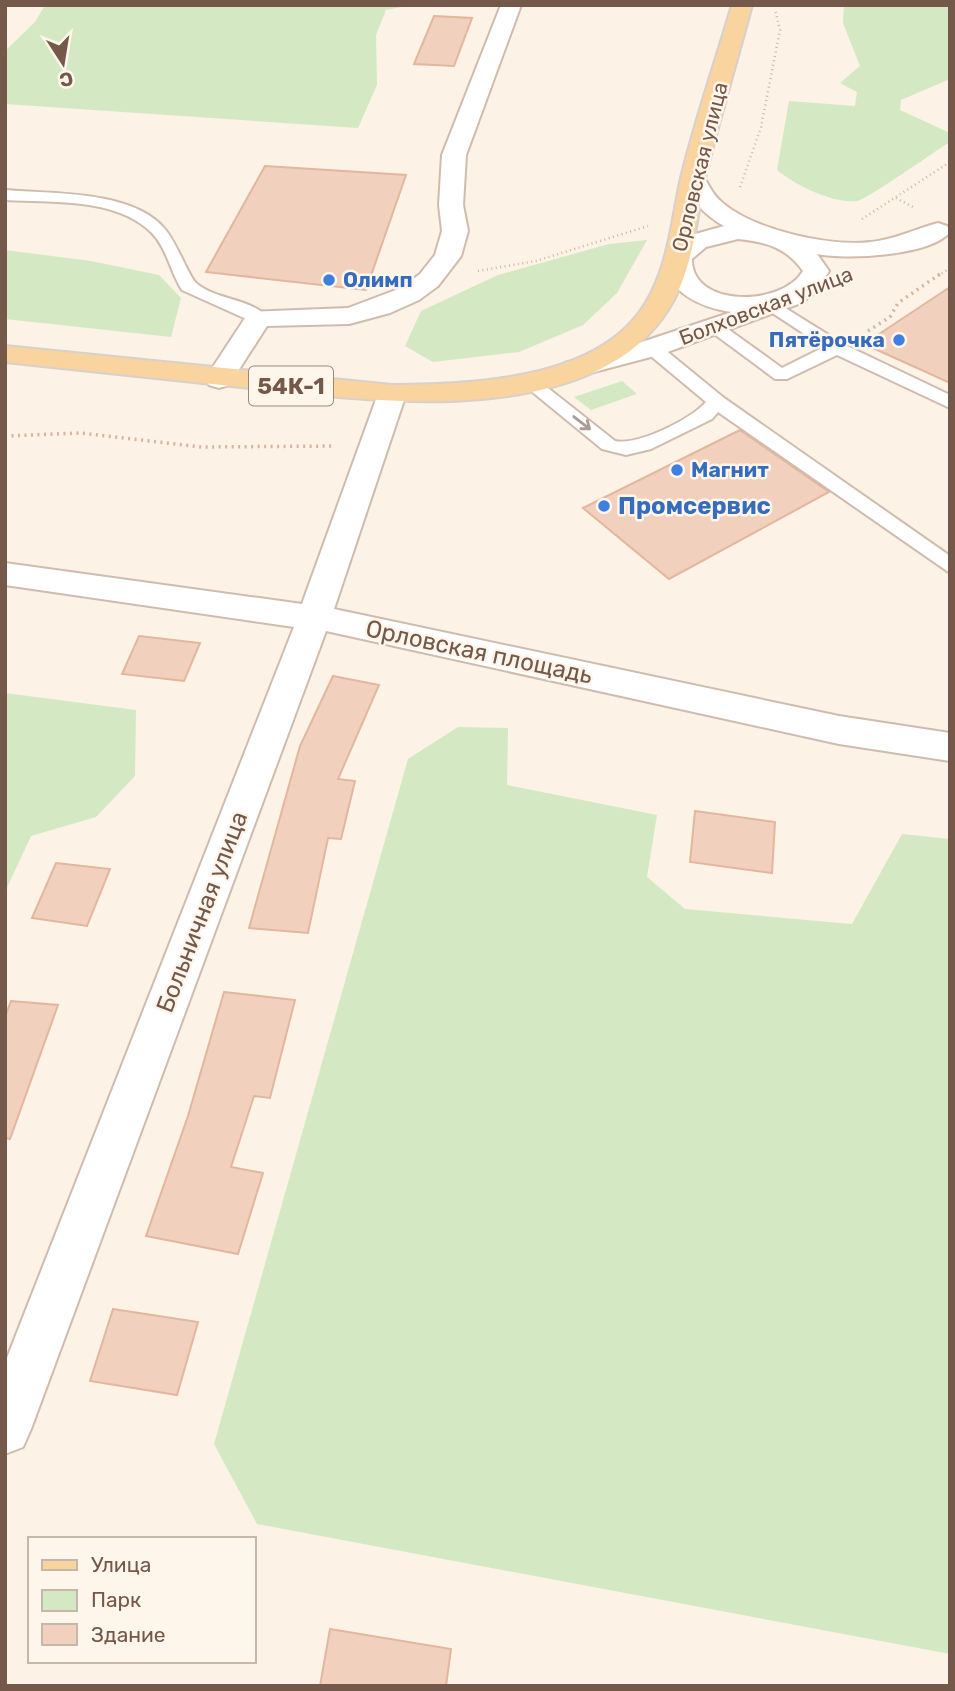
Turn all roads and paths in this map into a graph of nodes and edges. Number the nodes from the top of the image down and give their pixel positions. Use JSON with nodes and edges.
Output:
{"nodes":[{"id":1,"x":511,"y":5,"type":"edge"},
{"id":2,"x":742,"y":5,"type":"edge"},
{"id":3,"x":774,"y":5,"type":"edge"},
{"id":4,"x":950,"y":162,"type":"edge"},
{"id":5,"x":693,"y":179,"type":"junction"},
{"id":6,"x":739,"y":189,"type":"dead end"},
{"id":7,"x":5,"y":195,"type":"edge"},
{"id":8,"x":856,"y":223,"type":"dead end"},
{"id":9,"x":649,"y":226,"type":"dead end"},
{"id":10,"x":944,"y":227,"type":"edge"},
{"id":11,"x":788,"y":241,"type":"junction"},
{"id":12,"x":679,"y":257,"type":"junction"},
{"id":13,"x":950,"y":268,"type":"edge"},
{"id":14,"x":429,"y":280,"type":"junction"},
{"id":15,"x":784,"y":303,"type":"junction"},
{"id":16,"x":259,"y":318,"type":"junction"},
{"id":17,"x":715,"y":328,"type":"junction"},
{"id":18,"x":652,"y":348,"type":"junction"},
{"id":19,"x":837,"y":348,"type":"junction"},
{"id":20,"x":5,"y":354,"type":"edge"},
{"id":21,"x":575,"y":369,"type":"junction"},
{"id":22,"x":219,"y":379,"type":"junction"},
{"id":23,"x":528,"y":381,"type":"junction"},
{"id":24,"x":393,"y":394,"type":"junction"},
{"id":25,"x":717,"y":402,"type":"junction"},
{"id":26,"x":950,"y":402,"type":"edge"},
{"id":27,"x":5,"y":436,"type":"edge"},
{"id":28,"x":374,"y":446,"type":"junction"},
{"id":29,"x":950,"y":566,"type":"edge"},
{"id":30,"x":5,"y":574,"type":"edge"},
{"id":31,"x":314,"y":618,"type":"junction"},
{"id":32,"x":950,"y":747,"type":"edge"},
{"id":33,"x":5,"y":1429,"type":"edge"}],
"edges":[{"from":1,"to":14,"type":"street"},
{"from":2,"to":5,"type":"main road","name":"Орловская улица"},
{"from":3,"to":6,"type":"path"},
{"from":4,"to":8,"type":"path"},
{"from":5,"to":11,"type":"street"},
{"from":5,"to":12,"type":"main road","name":"Орловская улица"},
{"from":7,"to":16,"type":"lane"},
{"from":9,"to":14,"type":"path"},
{"from":10,"to":11,"type":"street","number":"54К-1"},
{"from":10,"to":15,"type":"street","name":"Болховская улица","number":"54К-1"},
{"from":11,"to":12,"type":"street","number":"54К-1"},
{"from":11,"to":15,"type":"street"},
{"from":12,"to":15,"type":"street"},
{"from":12,"to":21,"type":"main road","name":"Орловская улица","number":"54К-1"},
{"from":13,"to":19,"type":"path"},
{"from":14,"to":16,"type":"street"},
{"from":15,"to":17,"type":"street","name":"Болховская улица","number":"54К-1"},
{"from":15,"to":19,"type":"lane"},
{"from":16,"to":22,"type":"street"},
{"from":17,"to":18,"type":"street","name":"Болховская улица","number":"54К-1"},
{"from":17,"to":19,"type":"lane"},
{"from":18,"to":21,"type":"street","name":"Болховская улица","number":"54К-1"},
{"from":18,"to":25,"type":"lane"},
{"from":19,"to":26,"type":"lane"},
{"from":20,"to":22,"type":"main road","number":"54К-1"},
{"from":21,"to":23,"type":"main road","number":"54К-1"},
{"from":22,"to":24,"type":"main road","number":"54К-1"},
{"from":23,"to":24,"type":"main road","number":"54К-1"},
{"from":23,"to":25,"type":"lane","one_way":true},
{"from":24,"to":28,"type":"street","name":"Больничная улица"},
{"from":25,"to":29,"type":"lane"},
{"from":27,"to":28,"type":"path"},
{"from":28,"to":31,"type":"street","name":"Больничная улица"},
{"from":30,"to":31,"type":"street","name":"Орловская площадь"},
{"from":31,"to":32,"type":"street","name":"Орловская площадь"},
{"from":31,"to":33,"type":"street","name":"Больничная улица"}]}
